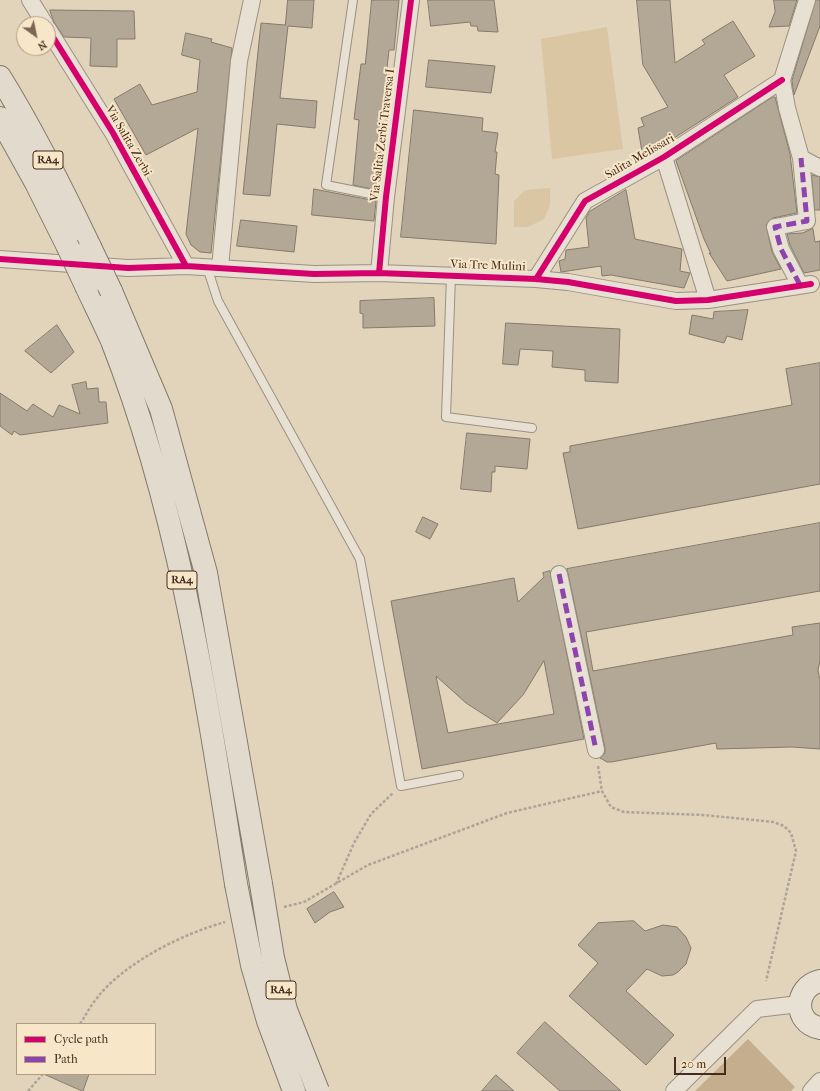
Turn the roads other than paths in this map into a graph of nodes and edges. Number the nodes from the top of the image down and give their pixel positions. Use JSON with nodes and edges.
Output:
{"nodes":[{"id":1,"x":30,"y":0,"type":"edge"},
{"id":2,"x":252,"y":0,"type":"edge"},
{"id":3,"x":352,"y":0,"type":"edge"},
{"id":4,"x":411,"y":0,"type":"edge"},
{"id":5,"x":807,"y":0,"type":"edge"},
{"id":6,"x":40,"y":16,"type":"edge"},
{"id":7,"x":56,"y":42,"type":"edge"},
{"id":8,"x":0,"y":77,"type":"edge"},
{"id":9,"x":782,"y":80,"type":"junction"},
{"id":10,"x":0,"y":118,"type":"edge"},
{"id":11,"x":664,"y":157,"type":"junction"},
{"id":12,"x":802,"y":158,"type":"junction"},
{"id":13,"x":820,"y":168,"type":"edge"},
{"id":14,"x":386,"y":197,"type":"junction"},
{"id":15,"x":0,"y":259,"type":"edge"},
{"id":16,"x":186,"y":266,"type":"junction"},
{"id":17,"x":214,"y":267,"type":"junction"},
{"id":18,"x":379,"y":273,"type":"junction"},
{"id":19,"x":451,"y":276,"type":"junction"},
{"id":20,"x":536,"y":279,"type":"junction"},
{"id":21,"x":708,"y":300,"type":"junction"},
{"id":22,"x":532,"y":428,"type":"dead end"},
{"id":23,"x":559,"y":574,"type":"dead end"},
{"id":24,"x":596,"y":750,"type":"road end"},
{"id":25,"x":459,"y":775,"type":"dead end"},
{"id":26,"x":811,"y":987,"type":"edge"},
{"id":27,"x":820,"y":1028,"type":"edge"},
{"id":28,"x":294,"y":1091,"type":"edge"},
{"id":29,"x":318,"y":1091,"type":"edge"},
{"id":30,"x":674,"y":1091,"type":"edge"}],
"edges":[{"from":1,"to":6,"type":"street"},
{"from":2,"to":17,"type":"street"},
{"from":3,"to":14,"type":"lane"},
{"from":4,"to":14,"type":"street","name":"Via Salita Zerbi Traversa I"},
{"from":5,"to":9,"type":"street"},
{"from":7,"to":16,"type":"street","name":"Via Salita Zerbi"},
{"from":8,"to":29,"type":"highway","number":"RA4","bridge":true},
{"from":9,"to":11,"type":"street","name":"Salita Melissari"},
{"from":9,"to":12,"type":"street"},
{"from":10,"to":28,"type":"highway","number":"RA4","bridge":true},
{"from":11,"to":20,"type":"street","name":"Salita Melissari"},
{"from":11,"to":21,"type":"street"},
{"from":12,"to":13,"type":"street"},
{"from":12,"to":21,"type":"street","name":"Via Tre Mulini"},
{"from":14,"to":18,"type":"street","name":"Via Salita Zerbi Traversa I"},
{"from":15,"to":16,"type":"street","name":"Via Tre Mulini"},
{"from":16,"to":17,"type":"street","name":"Via Tre Mulini"},
{"from":17,"to":18,"type":"street","name":"Via Tre Mulini"},
{"from":17,"to":25,"type":"lane"},
{"from":18,"to":19,"type":"street","name":"Via Tre Mulini"},
{"from":19,"to":20,"type":"street","name":"Via Tre Mulini"},
{"from":19,"to":22,"type":"lane"},
{"from":20,"to":21,"type":"street","name":"Via Tre Mulini"},
{"from":23,"to":24,"type":"street"},
{"from":26,"to":27,"type":"street"},
{"from":26,"to":30,"type":"street"}]}
